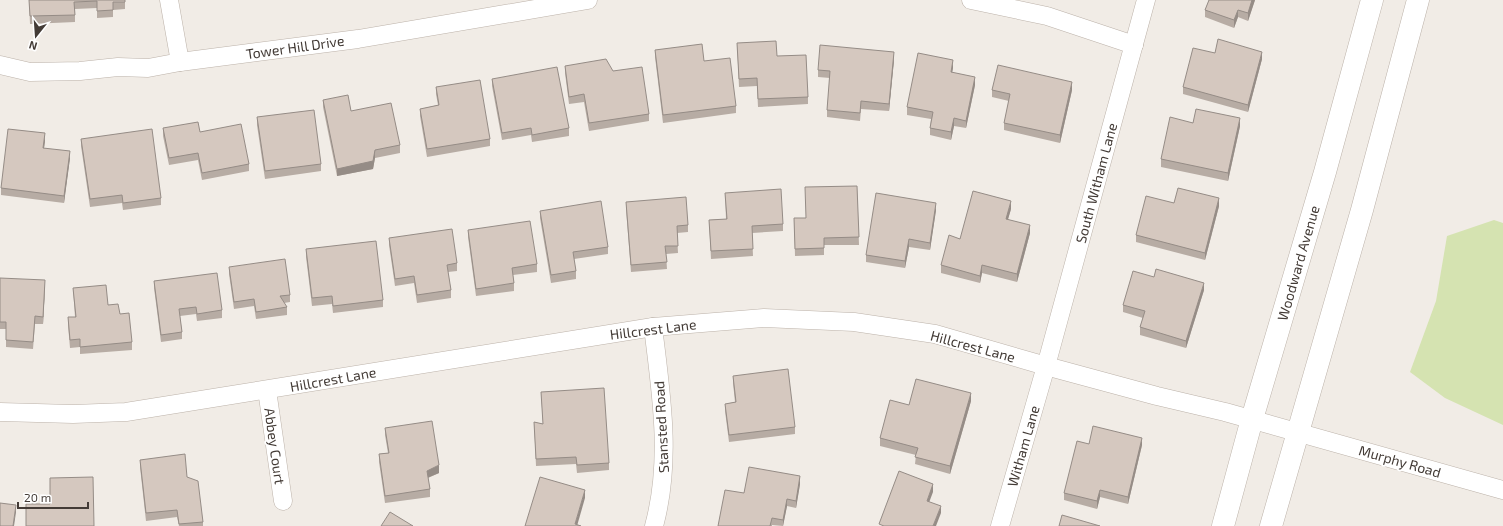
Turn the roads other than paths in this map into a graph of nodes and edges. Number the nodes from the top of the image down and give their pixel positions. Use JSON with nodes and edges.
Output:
{"nodes":[{"id":1,"x":169,"y":0,"type":"edge"},
{"id":2,"x":588,"y":0,"type":"edge"},
{"id":3,"x":971,"y":0,"type":"edge"},
{"id":4,"x":1146,"y":0,"type":"edge"},
{"id":5,"x":1372,"y":0,"type":"edge"},
{"id":6,"x":1418,"y":0,"type":"edge"},
{"id":7,"x":492,"y":8,"type":"edge"},
{"id":8,"x":1134,"y":45,"type":"junction"},
{"id":9,"x":180,"y":62,"type":"junction"},
{"id":10,"x":0,"y":65,"type":"edge"},
{"id":11,"x":653,"y":327,"type":"junction"},
{"id":12,"x":1046,"y":366,"type":"junction"},
{"id":13,"x":267,"y":390,"type":"junction"},
{"id":14,"x":0,"y":412,"type":"edge"},
{"id":15,"x":1252,"y":419,"type":"junction"},
{"id":16,"x":1298,"y":432,"type":"junction"},
{"id":17,"x":1503,"y":490,"type":"edge"},
{"id":18,"x":283,"y":501,"type":"dead end"},
{"id":19,"x":654,"y":526,"type":"edge"},
{"id":20,"x":1000,"y":526,"type":"edge"},
{"id":21,"x":1223,"y":526,"type":"edge"},
{"id":22,"x":1271,"y":526,"type":"edge"}],
"edges":[{"from":1,"to":9,"type":"street"},
{"from":2,"to":7,"type":"street","name":"Tower Hill Drive"},
{"from":3,"to":8,"type":"street"},
{"from":4,"to":8,"type":"street","name":"South Witham Lane"},
{"from":5,"to":15,"type":"street","name":"Woodward Avenue"},
{"from":6,"to":16,"type":"street"},
{"from":7,"to":9,"type":"street","name":"Tower Hill Drive"},
{"from":8,"to":12,"type":"street","name":"South Witham Lane"},
{"from":9,"to":10,"type":"street","name":"Tower Hill Drive"},
{"from":11,"to":12,"type":"street","name":"Hillcrest Lane"},
{"from":11,"to":13,"type":"street","name":"Hillcrest Lane"},
{"from":11,"to":19,"type":"street","name":"Stansted Road"},
{"from":12,"to":15,"type":"street","name":"Hillcrest Lane"},
{"from":12,"to":20,"type":"street","name":"Witham Lane"},
{"from":13,"to":14,"type":"street","name":"Hillcrest Lane"},
{"from":13,"to":18,"type":"street","name":"Abbey Court"},
{"from":15,"to":16,"type":"street","name":"Hillcrest Lane"},
{"from":15,"to":21,"type":"street","name":"Woodward Avenue"},
{"from":16,"to":17,"type":"street","name":"Murphy Road"},
{"from":16,"to":22,"type":"street"}]}
